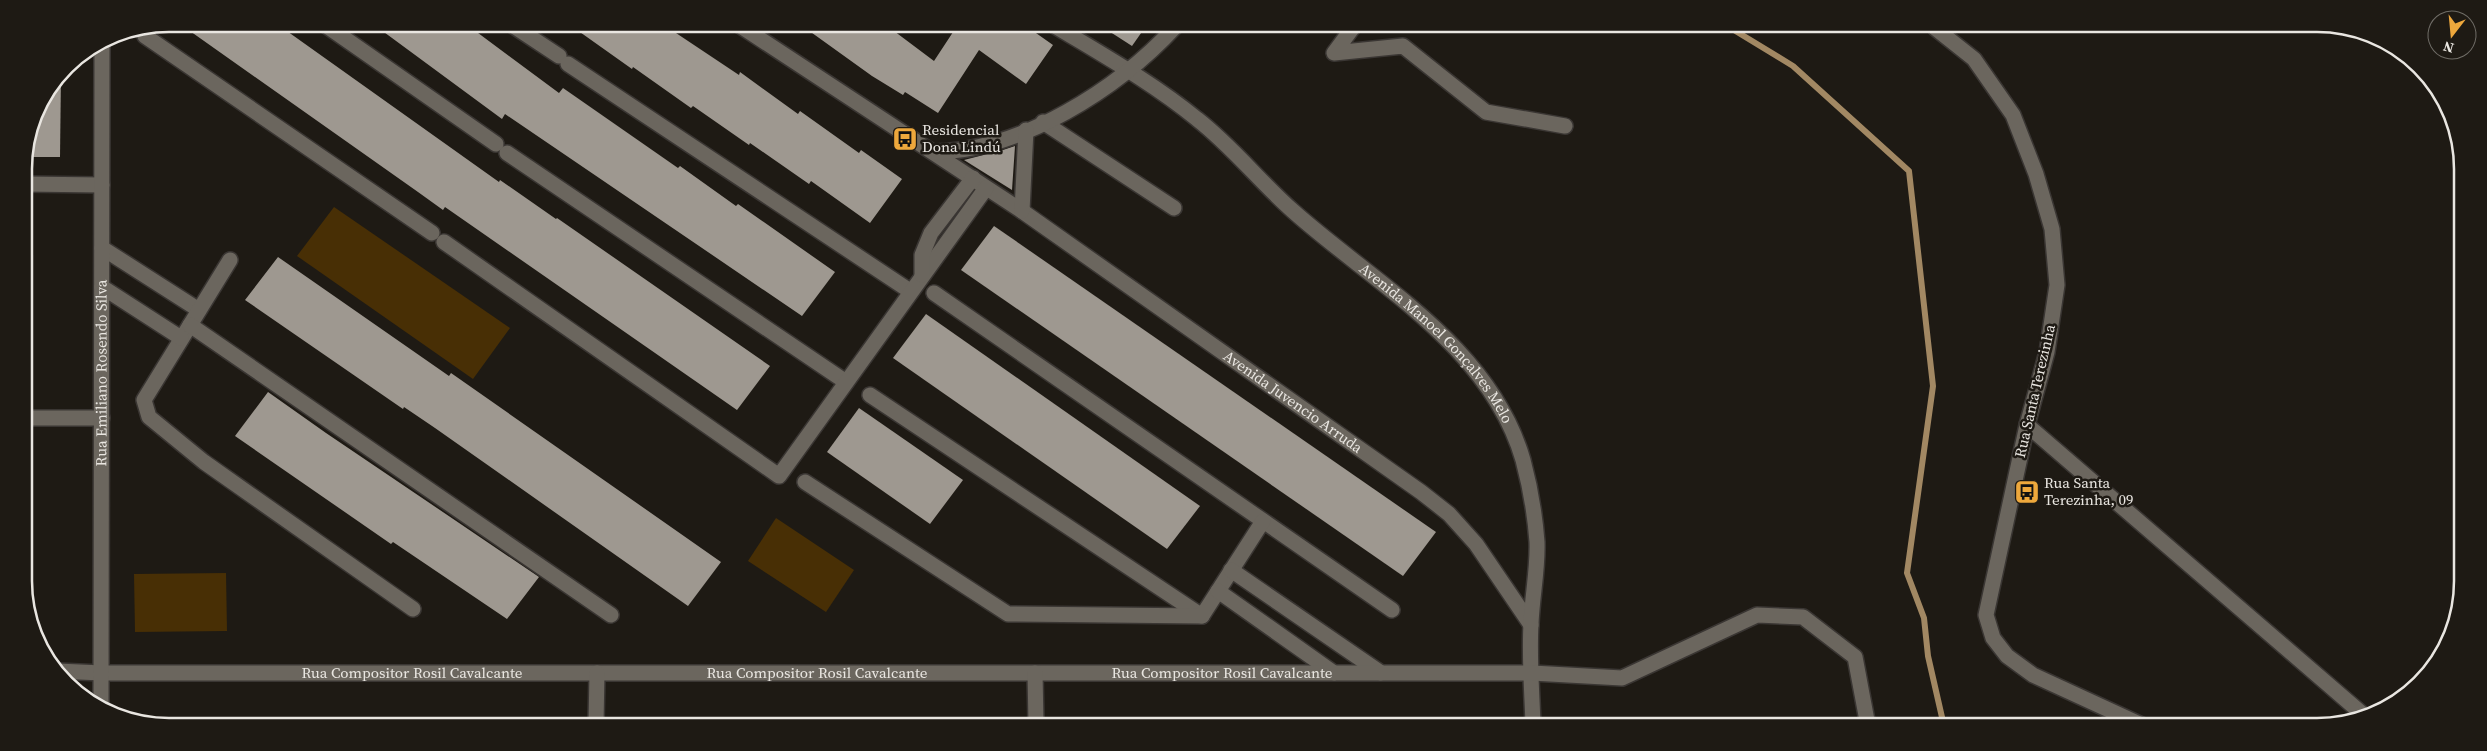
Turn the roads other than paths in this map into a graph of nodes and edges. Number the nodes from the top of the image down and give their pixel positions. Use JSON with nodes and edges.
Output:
{"nodes":[{"id":1,"x":1349,"y":32,"type":"edge"},
{"id":2,"x":1940,"y":32,"type":"edge"},
{"id":3,"x":337,"y":33,"type":"edge"},
{"id":4,"x":525,"y":33,"type":"edge"},
{"id":5,"x":751,"y":33,"type":"edge"},
{"id":6,"x":1066,"y":33,"type":"edge"},
{"id":7,"x":1169,"y":33,"type":"edge"},
{"id":8,"x":145,"y":35,"type":"edge"},
{"id":9,"x":102,"y":50,"type":"edge"},
{"id":10,"x":1127,"y":69,"type":"junction"},
{"id":11,"x":1043,"y":122,"type":"junction"},
{"id":12,"x":1565,"y":126,"type":"dead end"},
{"id":13,"x":1026,"y":130,"type":"junction"},
{"id":14,"x":934,"y":152,"type":"junction"},
{"id":15,"x":973,"y":178,"type":"junction"},
{"id":16,"x":33,"y":184,"type":"edge"},
{"id":17,"x":102,"y":185,"type":"junction"},
{"id":18,"x":986,"y":188,"type":"junction"},
{"id":19,"x":1174,"y":208,"type":"dead end"},
{"id":20,"x":1022,"y":211,"type":"junction"},
{"id":21,"x":102,"y":248,"type":"junction"},
{"id":22,"x":230,"y":260,"type":"dead end"},
{"id":23,"x":922,"y":274,"type":"junction"},
{"id":24,"x":102,"y":287,"type":"junction"},
{"id":25,"x":910,"y":291,"type":"junction"},
{"id":26,"x":934,"y":293,"type":"dead end"},
{"id":27,"x":199,"y":310,"type":"junction"},
{"id":28,"x":190,"y":324,"type":"junction"},
{"id":29,"x":181,"y":338,"type":"junction"},
{"id":30,"x":846,"y":382,"type":"junction"},
{"id":31,"x":870,"y":395,"type":"dead end"},
{"id":32,"x":33,"y":418,"type":"edge"},
{"id":33,"x":102,"y":418,"type":"junction"},
{"id":34,"x":2027,"y":424,"type":"junction"},
{"id":35,"x":805,"y":482,"type":"dead end"},
{"id":36,"x":1263,"y":521,"type":"junction"},
{"id":37,"x":1231,"y":570,"type":"junction"},
{"id":38,"x":1218,"y":591,"type":"junction"},
{"id":39,"x":413,"y":609,"type":"dead end"},
{"id":40,"x":1392,"y":610,"type":"dead end"},
{"id":41,"x":611,"y":615,"type":"dead end"},
{"id":42,"x":1202,"y":616,"type":"junction"},
{"id":43,"x":1531,"y":625,"type":"junction"},
{"id":44,"x":67,"y":671,"type":"edge"},
{"id":45,"x":102,"y":673,"type":"junction"},
{"id":46,"x":597,"y":673,"type":"junction"},
{"id":47,"x":1035,"y":673,"type":"junction"},
{"id":48,"x":1334,"y":673,"type":"junction"},
{"id":49,"x":1381,"y":673,"type":"junction"},
{"id":50,"x":1532,"y":673,"type":"junction"},
{"id":51,"x":101,"y":700,"type":"edge"},
{"id":52,"x":2360,"y":711,"type":"edge"},
{"id":53,"x":596,"y":718,"type":"edge"},
{"id":54,"x":1036,"y":718,"type":"edge"},
{"id":55,"x":1533,"y":718,"type":"edge"},
{"id":56,"x":1866,"y":718,"type":"edge"},
{"id":57,"x":2126,"y":718,"type":"edge"}],
"edges":[{"from":1,"to":12,"type":"street"},
{"from":2,"to":34,"type":"street","name":"Rua Santa Terezinha"},
{"from":3,"to":30,"type":"street"},
{"from":4,"to":25,"type":"street"},
{"from":5,"to":14,"type":"street"},
{"from":6,"to":10,"type":"street","name":"Avenida Manoel Gonçalves Melo"},
{"from":7,"to":10,"type":"street"},
{"from":8,"to":30,"type":"street"},
{"from":9,"to":17,"type":"street","name":"Rua Emiliano Rosendo Silva"},
{"from":10,"to":11,"type":"street"},
{"from":10,"to":43,"type":"street","name":"Avenida Manoel Gonçalves Melo"},
{"from":11,"to":13,"type":"street"},
{"from":11,"to":19,"type":"street"},
{"from":13,"to":14,"type":"street"},
{"from":13,"to":20,"type":"street"},
{"from":14,"to":15,"type":"street","name":"Avenida Juvencio Arruda"},
{"from":15,"to":18,"type":"street","name":"Avenida Juvencio Arruda"},
{"from":15,"to":23,"type":"street"},
{"from":16,"to":17,"type":"street"},
{"from":17,"to":21,"type":"street","name":"Rua Emiliano Rosendo Silva"},
{"from":18,"to":20,"type":"street","name":"Avenida Juvencio Arruda"},
{"from":18,"to":23,"type":"street"},
{"from":20,"to":43,"type":"street","name":"Avenida Juvencio Arruda"},
{"from":21,"to":24,"type":"street","name":"Rua Emiliano Rosendo Silva"},
{"from":21,"to":27,"type":"street"},
{"from":22,"to":27,"type":"street"},
{"from":23,"to":25,"type":"street"},
{"from":24,"to":29,"type":"street"},
{"from":24,"to":33,"type":"street","name":"Rua Emiliano Rosendo Silva"},
{"from":25,"to":30,"type":"street"},
{"from":26,"to":36,"type":"street"},
{"from":27,"to":28,"type":"street"},
{"from":28,"to":29,"type":"street"},
{"from":28,"to":41,"type":"street"},
{"from":29,"to":39,"type":"street"},
{"from":31,"to":42,"type":"street"},
{"from":32,"to":33,"type":"street"},
{"from":33,"to":45,"type":"street","name":"Rua Emiliano Rosendo Silva"},
{"from":34,"to":52,"type":"street"},
{"from":34,"to":57,"type":"street","name":"Rua Santa Terezinha"},
{"from":35,"to":42,"type":"street"},
{"from":36,"to":37,"type":"street"},
{"from":36,"to":40,"type":"street"},
{"from":37,"to":38,"type":"street"},
{"from":37,"to":49,"type":"street"},
{"from":38,"to":42,"type":"street"},
{"from":38,"to":48,"type":"street"},
{"from":43,"to":50,"type":"street","name":"Avenida Manoel Gonçalves Melo"},
{"from":44,"to":45,"type":"street","name":"Rua Compositor Rosil Cavalcante"},
{"from":45,"to":46,"type":"street","name":"Rua Compositor Rosil Cavalcante"},
{"from":45,"to":51,"type":"street","name":"Rua Emiliano Rosendo Silva"},
{"from":46,"to":47,"type":"street","name":"Rua Compositor Rosil Cavalcante"},
{"from":46,"to":53,"type":"street"},
{"from":47,"to":48,"type":"street","name":"Rua Compositor Rosil Cavalcante"},
{"from":47,"to":54,"type":"street"},
{"from":48,"to":49,"type":"street","name":"Rua Compositor Rosil Cavalcante"},
{"from":49,"to":50,"type":"street","name":"Rua Compositor Rosil Cavalcante"},
{"from":50,"to":55,"type":"street","name":"Avenida Manoel Gonçalves Melo"},
{"from":50,"to":56,"type":"street","name":"Rua Compositor Rosil Cavalcante"}]}
